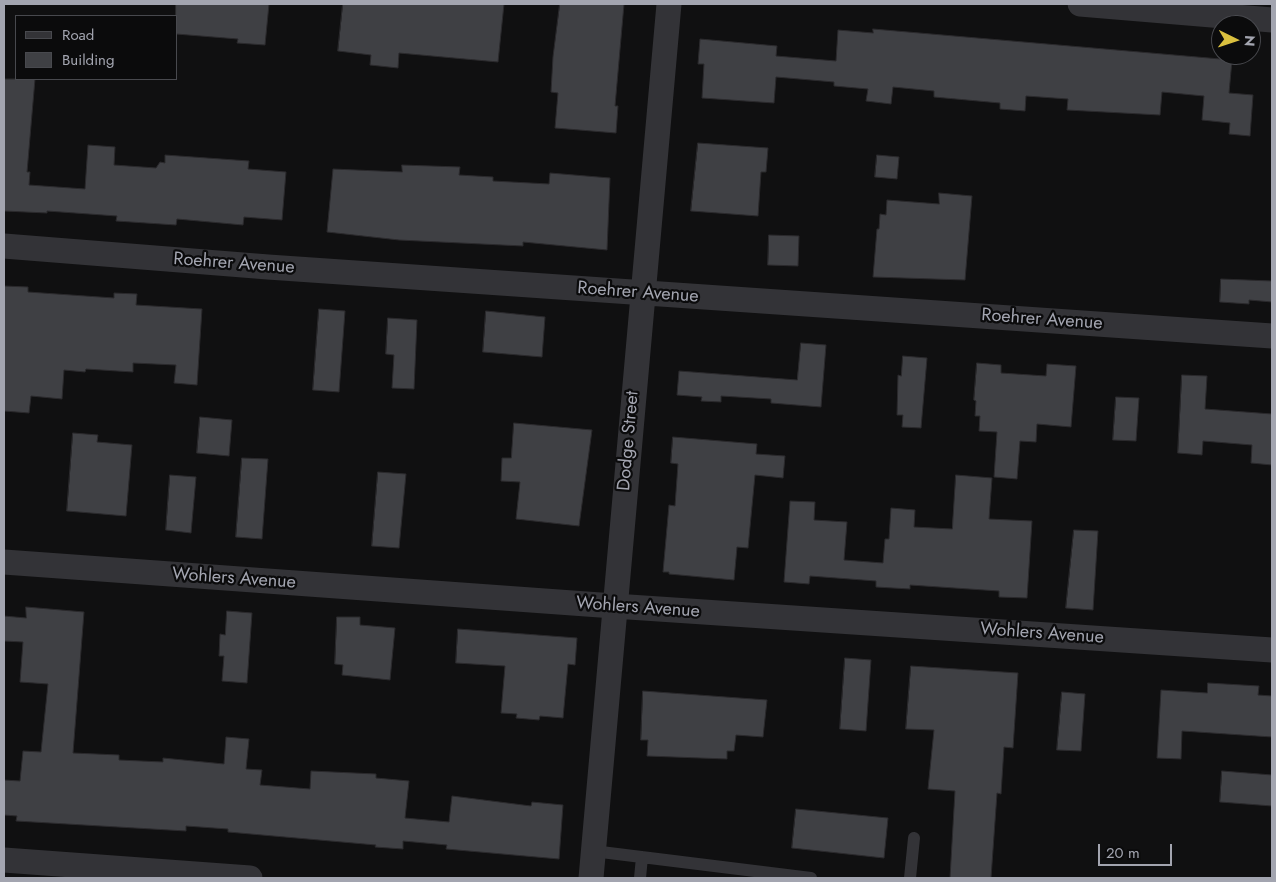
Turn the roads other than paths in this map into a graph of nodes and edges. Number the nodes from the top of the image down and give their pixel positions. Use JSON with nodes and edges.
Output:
{"nodes":[{"id":1,"x":669,"y":4,"type":"edge"},
{"id":2,"x":1080,"y":4,"type":"edge"},
{"id":3,"x":1272,"y":20,"type":"edge"},
{"id":4,"x":4,"y":246,"type":"edge"},
{"id":5,"x":642,"y":293,"type":"junction"},
{"id":6,"x":1272,"y":336,"type":"edge"},
{"id":7,"x":4,"y":562,"type":"edge"},
{"id":8,"x":614,"y":606,"type":"junction"},
{"id":9,"x":1272,"y":650,"type":"edge"},
{"id":10,"x":914,"y":838,"type":"dead end"},
{"id":11,"x":593,"y":851,"type":"junction"},
{"id":12,"x":642,"y":857,"type":"junction"},
{"id":13,"x":4,"y":860,"type":"edge"},
{"id":14,"x":216,"y":877,"type":"edge"},
{"id":15,"x":250,"y":878,"type":"edge"},
{"id":16,"x":590,"y":878,"type":"edge"},
{"id":17,"x":640,"y":878,"type":"edge"},
{"id":18,"x":811,"y":878,"type":"edge"},
{"id":19,"x":910,"y":878,"type":"edge"}],
"edges":[{"from":1,"to":5,"type":"street","name":"Dodge Street"},
{"from":2,"to":3,"type":"street"},
{"from":4,"to":5,"type":"street","name":"Roehrer Avenue"},
{"from":5,"to":6,"type":"street","name":"Roehrer Avenue"},
{"from":5,"to":8,"type":"street","name":"Dodge Street"},
{"from":7,"to":8,"type":"street","name":"Wohlers Avenue"},
{"from":8,"to":9,"type":"street","name":"Wohlers Avenue"},
{"from":8,"to":11,"type":"street","name":"Dodge Street"},
{"from":10,"to":19,"type":"lane"},
{"from":11,"to":12,"type":"lane"},
{"from":11,"to":16,"type":"street","name":"Dodge Street"},
{"from":12,"to":17,"type":"lane"},
{"from":12,"to":18,"type":"lane"},
{"from":13,"to":14,"type":"street"},
{"from":14,"to":15,"type":"street"}]}
